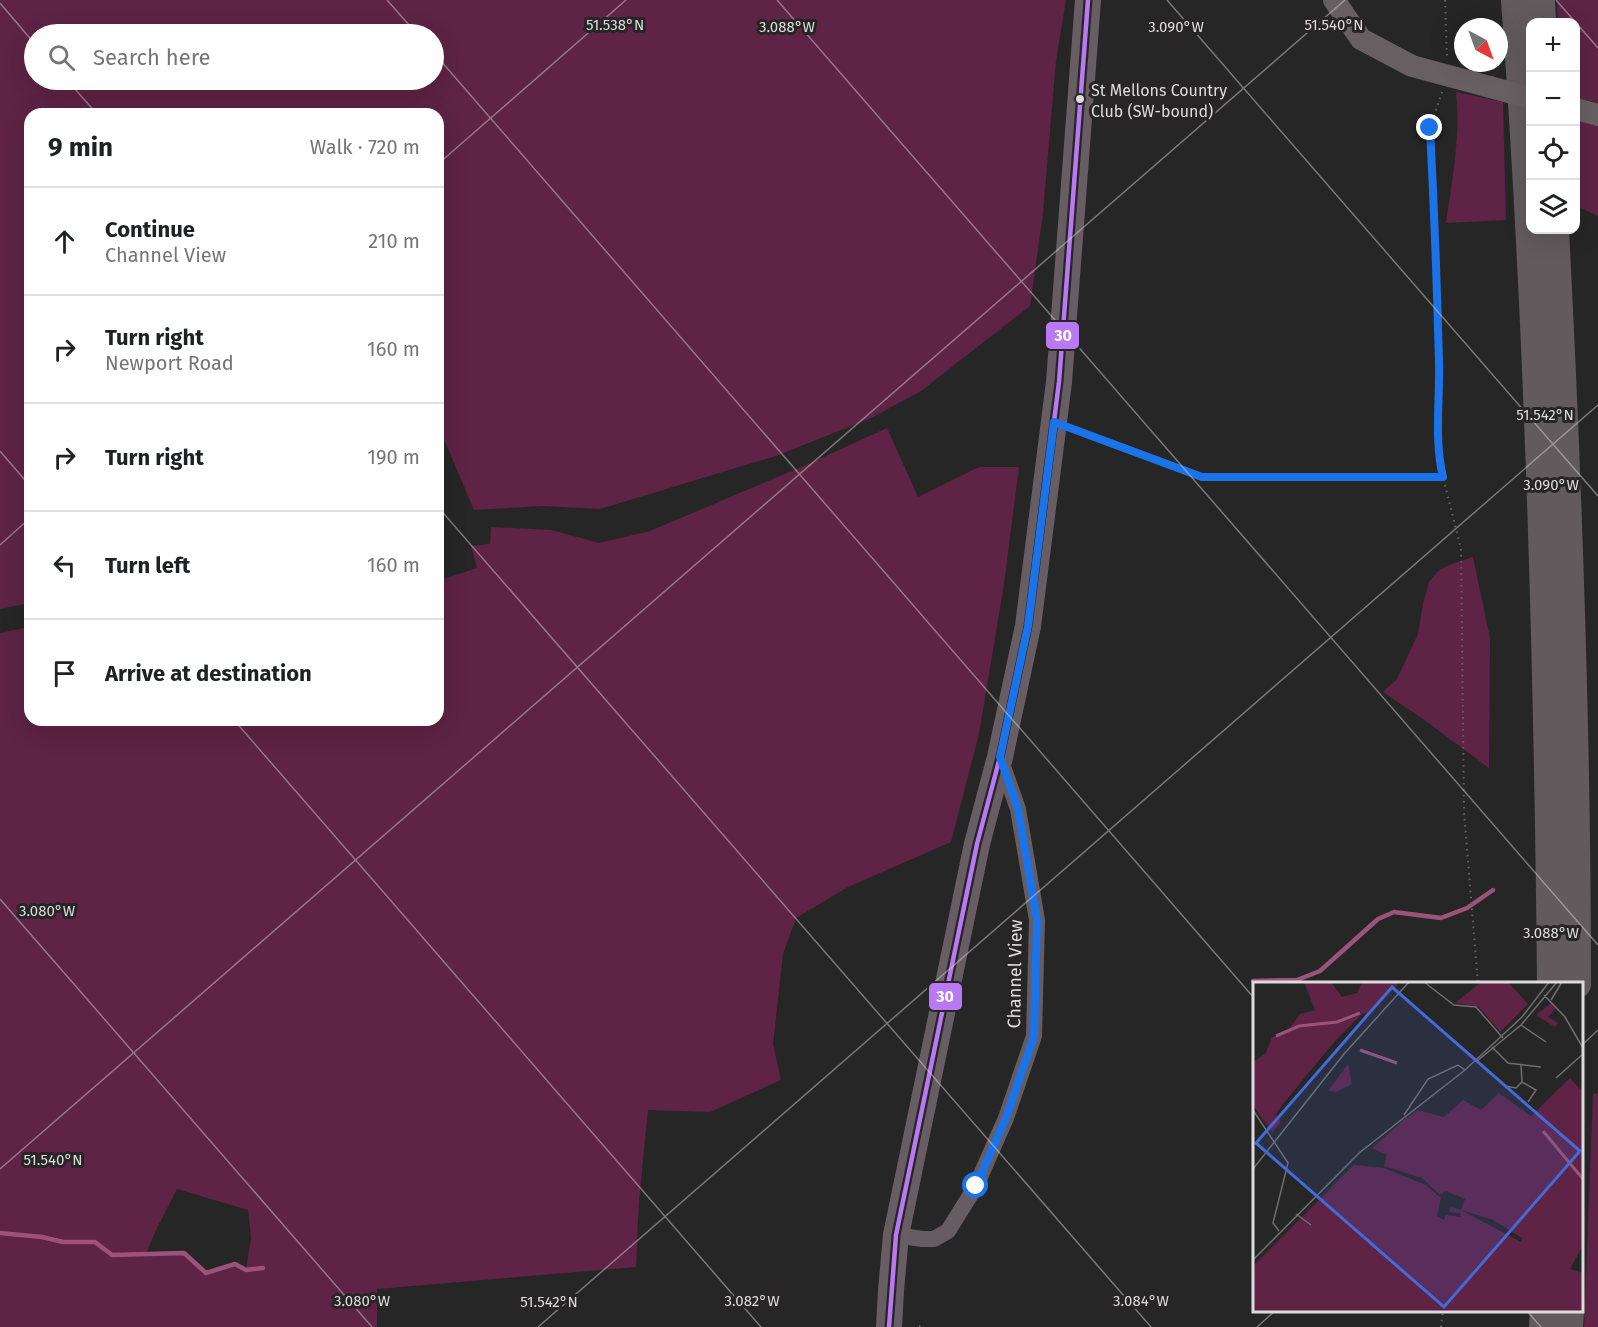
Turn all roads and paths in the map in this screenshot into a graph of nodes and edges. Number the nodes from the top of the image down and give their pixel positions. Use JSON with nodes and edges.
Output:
{"nodes":[{"id":1,"x":1088,"y":0,"type":"edge"},
{"id":2,"x":1334,"y":0,"type":"edge"},
{"id":3,"x":1445,"y":0,"type":"edge"},
{"id":4,"x":1516,"y":0,"type":"edge"},
{"id":5,"x":1540,"y":0,"type":"edge"},
{"id":6,"x":1542,"y":18,"type":"edge"},
{"id":7,"x":1447,"y":76,"type":"junction"},
{"id":8,"x":1526,"y":97,"type":"edge"},
{"id":9,"x":1580,"y":110,"type":"edge"},
{"id":10,"x":1598,"y":115,"type":"edge"},
{"id":11,"x":1554,"y":234,"type":"edge"},
{"id":12,"x":1054,"y":422,"type":"junction"},
{"id":13,"x":1443,"y":477,"type":"junction"},
{"id":14,"x":1000,"y":757,"type":"junction"},
{"id":15,"x":1478,"y":982,"type":"edge"},
{"id":16,"x":1552,"y":982,"type":"edge"},
{"id":17,"x":1576,"y":982,"type":"edge"},
{"id":18,"x":896,"y":1234,"type":"junction"},
{"id":19,"x":891,"y":1290,"type":"junction"},
{"id":20,"x":1443,"y":1312,"type":"edge"},
{"id":21,"x":1545,"y":1312,"type":"edge"},
{"id":22,"x":1569,"y":1312,"type":"edge"},
{"id":23,"x":876,"y":1327,"type":"edge"},
{"id":24,"x":889,"y":1327,"type":"edge"},
{"id":25,"x":1440,"y":1327,"type":"edge"},
{"id":26,"x":1544,"y":1327,"type":"edge"},
{"id":27,"x":1568,"y":1327,"type":"edge"}],
"edges":[{"from":1,"to":12,"type":"main road"},
{"from":2,"to":7,"type":"street"},
{"from":3,"to":7,"type":"path"},
{"from":4,"to":16,"type":"highway"},
{"from":5,"to":6,"type":"highway"},
{"from":7,"to":8,"type":"street","bridge":true},
{"from":7,"to":13,"type":"path"},
{"from":9,"to":10,"type":"street"},
{"from":11,"to":17,"type":"highway"},
{"from":12,"to":13,"type":"path"},
{"from":12,"to":14,"type":"main road"},
{"from":13,"to":15,"type":"path"},
{"from":14,"to":18,"type":"main road"},
{"from":14,"to":18,"type":"street","name":"Channel View"},
{"from":18,"to":19,"type":"main road"},
{"from":19,"to":23,"type":"main road"},
{"from":19,"to":24,"type":"main road"},
{"from":20,"to":25,"type":"path"},
{"from":21,"to":26,"type":"highway"},
{"from":22,"to":27,"type":"highway"}]}
